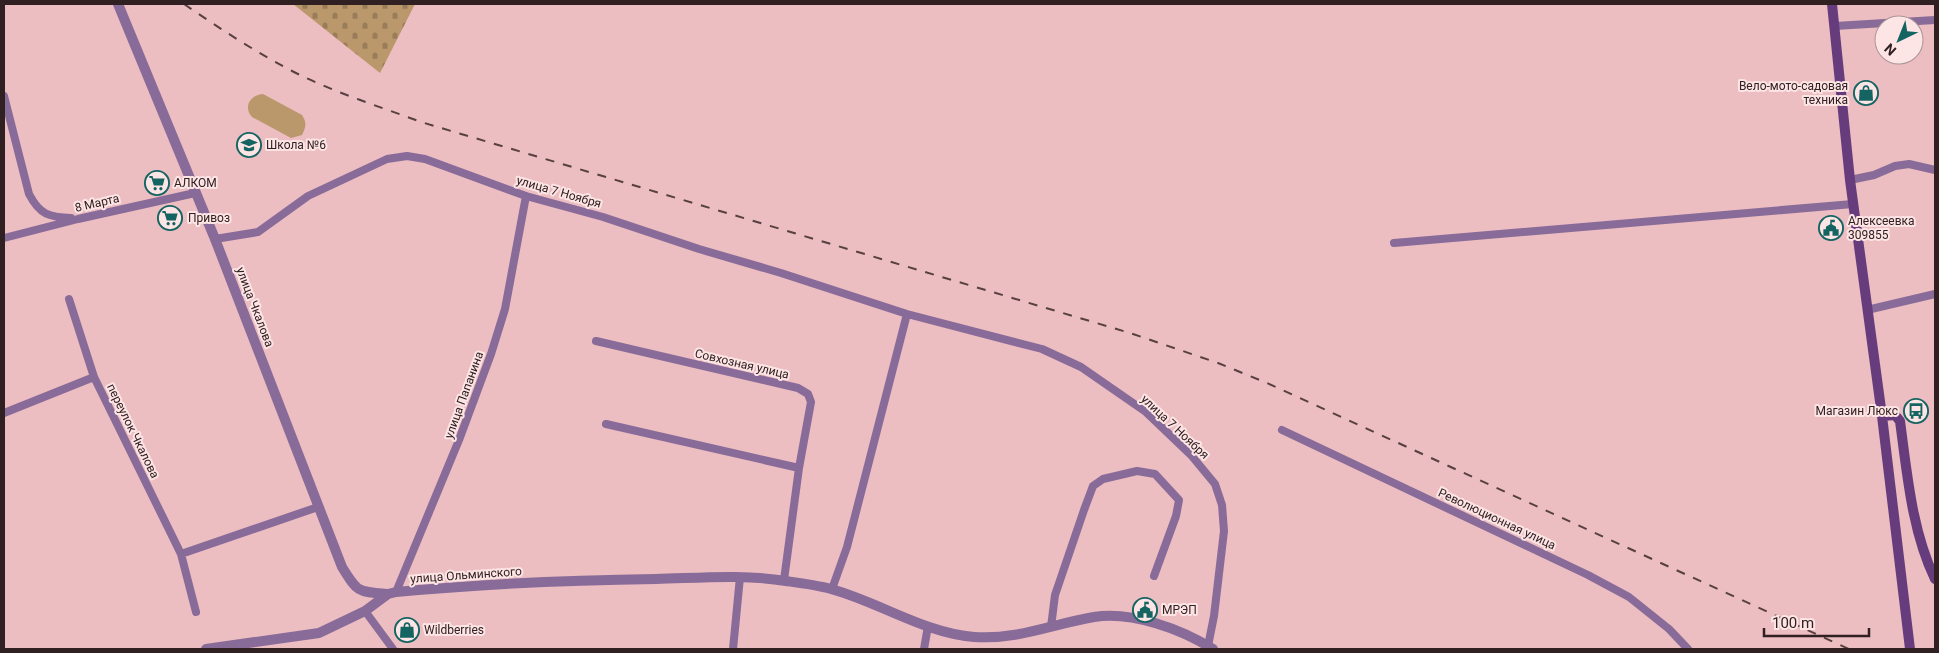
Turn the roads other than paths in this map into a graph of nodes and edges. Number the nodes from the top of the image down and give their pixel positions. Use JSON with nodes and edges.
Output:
{"nodes":[{"id":1,"x":118,"y":4,"type":"edge"},
{"id":2,"x":1832,"y":4,"type":"edge"},
{"id":3,"x":1935,"y":20,"type":"edge"},
{"id":4,"x":1835,"y":26,"type":"junction"},
{"id":5,"x":4,"y":96,"type":"edge"},
{"id":6,"x":1935,"y":170,"type":"edge"},
{"id":7,"x":1850,"y":180,"type":"junction"},
{"id":8,"x":195,"y":193,"type":"junction"},
{"id":9,"x":526,"y":196,"type":"junction"},
{"id":10,"x":1853,"y":204,"type":"junction"},
{"id":11,"x":78,"y":219,"type":"junction"},
{"id":12,"x":4,"y":238,"type":"edge"},
{"id":13,"x":215,"y":239,"type":"junction"},
{"id":14,"x":1394,"y":243,"type":"dead end"},
{"id":15,"x":1935,"y":297,"type":"edge"},
{"id":16,"x":68,"y":299,"type":"dead end"},
{"id":17,"x":1868,"y":310,"type":"junction"},
{"id":18,"x":907,"y":314,"type":"junction"},
{"id":19,"x":596,"y":341,"type":"dead end"},
{"id":20,"x":94,"y":377,"type":"junction"},
{"id":21,"x":4,"y":413,"type":"edge"},
{"id":22,"x":1882,"y":416,"type":"junction"},
{"id":23,"x":606,"y":424,"type":"dead end"},
{"id":24,"x":1282,"y":430,"type":"dead end"},
{"id":25,"x":799,"y":468,"type":"junction"},
{"id":26,"x":318,"y":507,"type":"junction"},
{"id":27,"x":181,"y":554,"type":"junction"},
{"id":28,"x":1154,"y":576,"type":"dead end"},
{"id":29,"x":740,"y":577,"type":"junction"},
{"id":30,"x":1935,"y":579,"type":"edge"},
{"id":31,"x":784,"y":580,"type":"junction"},
{"id":32,"x":832,"y":589,"type":"junction"},
{"id":33,"x":392,"y":593,"type":"junction"},
{"id":34,"x":365,"y":611,"type":"junction"},
{"id":35,"x":196,"y":612,"type":"dead end"},
{"id":36,"x":928,"y":626,"type":"junction"},
{"id":37,"x":1051,"y":627,"type":"junction"},
{"id":38,"x":1211,"y":648,"type":"edge"},
{"id":39,"x":206,"y":649,"type":"edge"},
{"id":40,"x":393,"y":649,"type":"edge"},
{"id":41,"x":733,"y":649,"type":"edge"},
{"id":42,"x":924,"y":649,"type":"edge"},
{"id":43,"x":1688,"y":649,"type":"edge"},
{"id":44,"x":1910,"y":649,"type":"edge"}],
"edges":[{"from":1,"to":8,"type":"street","name":"улица Чкалова"},
{"from":2,"to":4,"type":"main road"},
{"from":3,"to":4,"type":"street"},
{"from":4,"to":7,"type":"main road"},
{"from":5,"to":11,"type":"street"},
{"from":6,"to":7,"type":"street"},
{"from":7,"to":10,"type":"main road"},
{"from":8,"to":11,"type":"street","name":"8 Марта"},
{"from":8,"to":13,"type":"street","name":"улица Чкалова"},
{"from":9,"to":13,"type":"street","name":"улица 7 Ноября"},
{"from":9,"to":18,"type":"street","name":"улица 7 Ноября"},
{"from":9,"to":33,"type":"street","name":"улица Папанина"},
{"from":10,"to":14,"type":"street"},
{"from":10,"to":17,"type":"main road"},
{"from":11,"to":12,"type":"street","name":"8 Марта"},
{"from":13,"to":26,"type":"street","name":"улица Чкалова"},
{"from":15,"to":17,"type":"street"},
{"from":16,"to":20,"type":"street"},
{"from":17,"to":22,"type":"main road"},
{"from":18,"to":32,"type":"street"},
{"from":18,"to":38,"type":"street","name":"улица 7 Ноября"},
{"from":19,"to":25,"type":"street","name":"Совхозная улица"},
{"from":20,"to":21,"type":"street","name":"переулок Чкалова"},
{"from":20,"to":27,"type":"street","name":"переулок Чкалова"},
{"from":22,"to":30,"type":"main road"},
{"from":22,"to":44,"type":"main road"},
{"from":23,"to":25,"type":"street"},
{"from":24,"to":43,"type":"street","name":"Революционная улица"},
{"from":25,"to":31,"type":"street","name":"Совхозная улица"},
{"from":26,"to":27,"type":"street"},
{"from":26,"to":33,"type":"street","name":"улица Чкалова"},
{"from":27,"to":35,"type":"street","name":"переулок Чкалова"},
{"from":28,"to":37,"type":"street"},
{"from":29,"to":31,"type":"street","name":"улица Ольминского"},
{"from":29,"to":33,"type":"street","name":"улица Ольминского"},
{"from":29,"to":41,"type":"street"},
{"from":31,"to":32,"type":"street","name":"улица Ольминского"},
{"from":32,"to":36,"type":"street","name":"улица Ольминского"},
{"from":33,"to":34,"type":"street"},
{"from":34,"to":39,"type":"street"},
{"from":34,"to":40,"type":"street"},
{"from":36,"to":37,"type":"street","name":"улица Ольминского"},
{"from":36,"to":42,"type":"street"},
{"from":37,"to":38,"type":"street","name":"улица Ольминского"}]}
